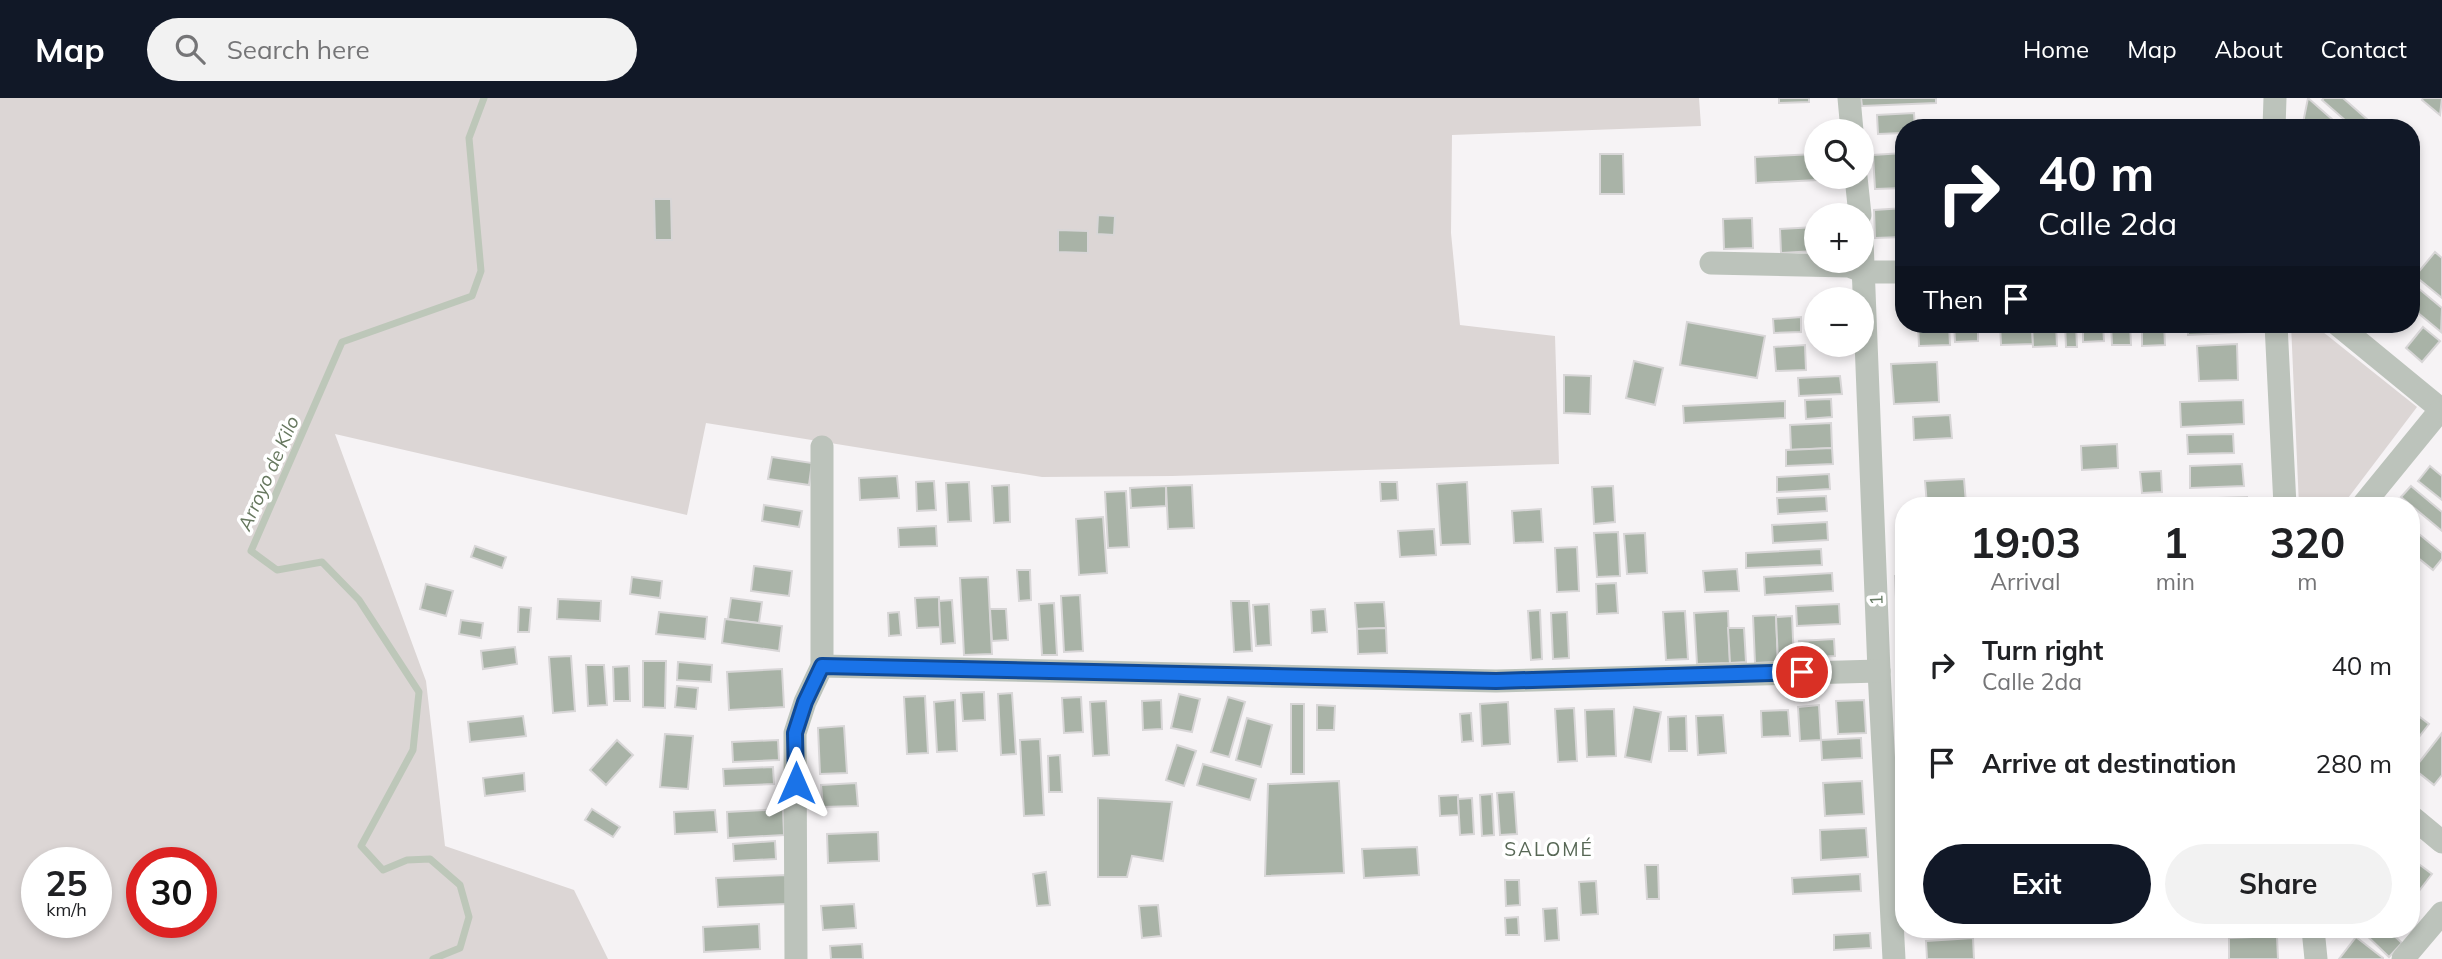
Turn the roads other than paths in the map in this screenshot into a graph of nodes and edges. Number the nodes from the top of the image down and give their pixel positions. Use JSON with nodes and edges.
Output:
{"nodes":[{"id":1,"x":1849,"y":98,"type":"edge"},
{"id":2,"x":2275,"y":98,"type":"edge"},
{"id":3,"x":1851,"y":119,"type":"edge"},
{"id":4,"x":2274,"y":119,"type":"edge"},
{"id":5,"x":1711,"y":262,"type":"dead end"},
{"id":6,"x":1804,"y":265,"type":"edge"},
{"id":7,"x":1874,"y":272,"type":"edge"},
{"id":8,"x":1895,"y":272,"type":"edge"},
{"id":9,"x":1865,"y":273,"type":"edge"},
{"id":10,"x":2276,"y":333,"type":"edge"},
{"id":11,"x":2348,"y":333,"type":"edge"},
{"id":12,"x":2442,"y":409,"type":"edge"},
{"id":13,"x":822,"y":447,"type":"dead end"},
{"id":14,"x":2285,"y":497,"type":"edge"},
{"id":15,"x":2369,"y":497,"type":"edge"},
{"id":16,"x":822,"y":666,"type":"junction"},
{"id":17,"x":1879,"y":671,"type":"junction"},
{"id":18,"x":2420,"y":824,"type":"edge"},
{"id":19,"x":2442,"y":842,"type":"edge"},
{"id":20,"x":2442,"y":913,"type":"edge"},
{"id":21,"x":2314,"y":938,"type":"edge"},
{"id":22,"x":796,"y":959,"type":"edge"},
{"id":23,"x":1894,"y":959,"type":"edge"},
{"id":24,"x":2316,"y":959,"type":"edge"},
{"id":25,"x":2403,"y":959,"type":"edge"}],
"edges":[{"from":1,"to":3,"type":"street"},
{"from":2,"to":4,"type":"street"},
{"from":5,"to":6,"type":"street"},
{"from":7,"to":8,"type":"street"},
{"from":9,"to":17,"type":"street","name":"1"},
{"from":10,"to":14,"type":"street"},
{"from":11,"to":12,"type":"street"},
{"from":12,"to":15,"type":"street"},
{"from":13,"to":16,"type":"street"},
{"from":16,"to":17,"type":"street"},
{"from":16,"to":22,"type":"street"},
{"from":17,"to":23,"type":"street","name":"1"},
{"from":18,"to":19,"type":"street"},
{"from":20,"to":25,"type":"street"},
{"from":21,"to":24,"type":"street"}]}
